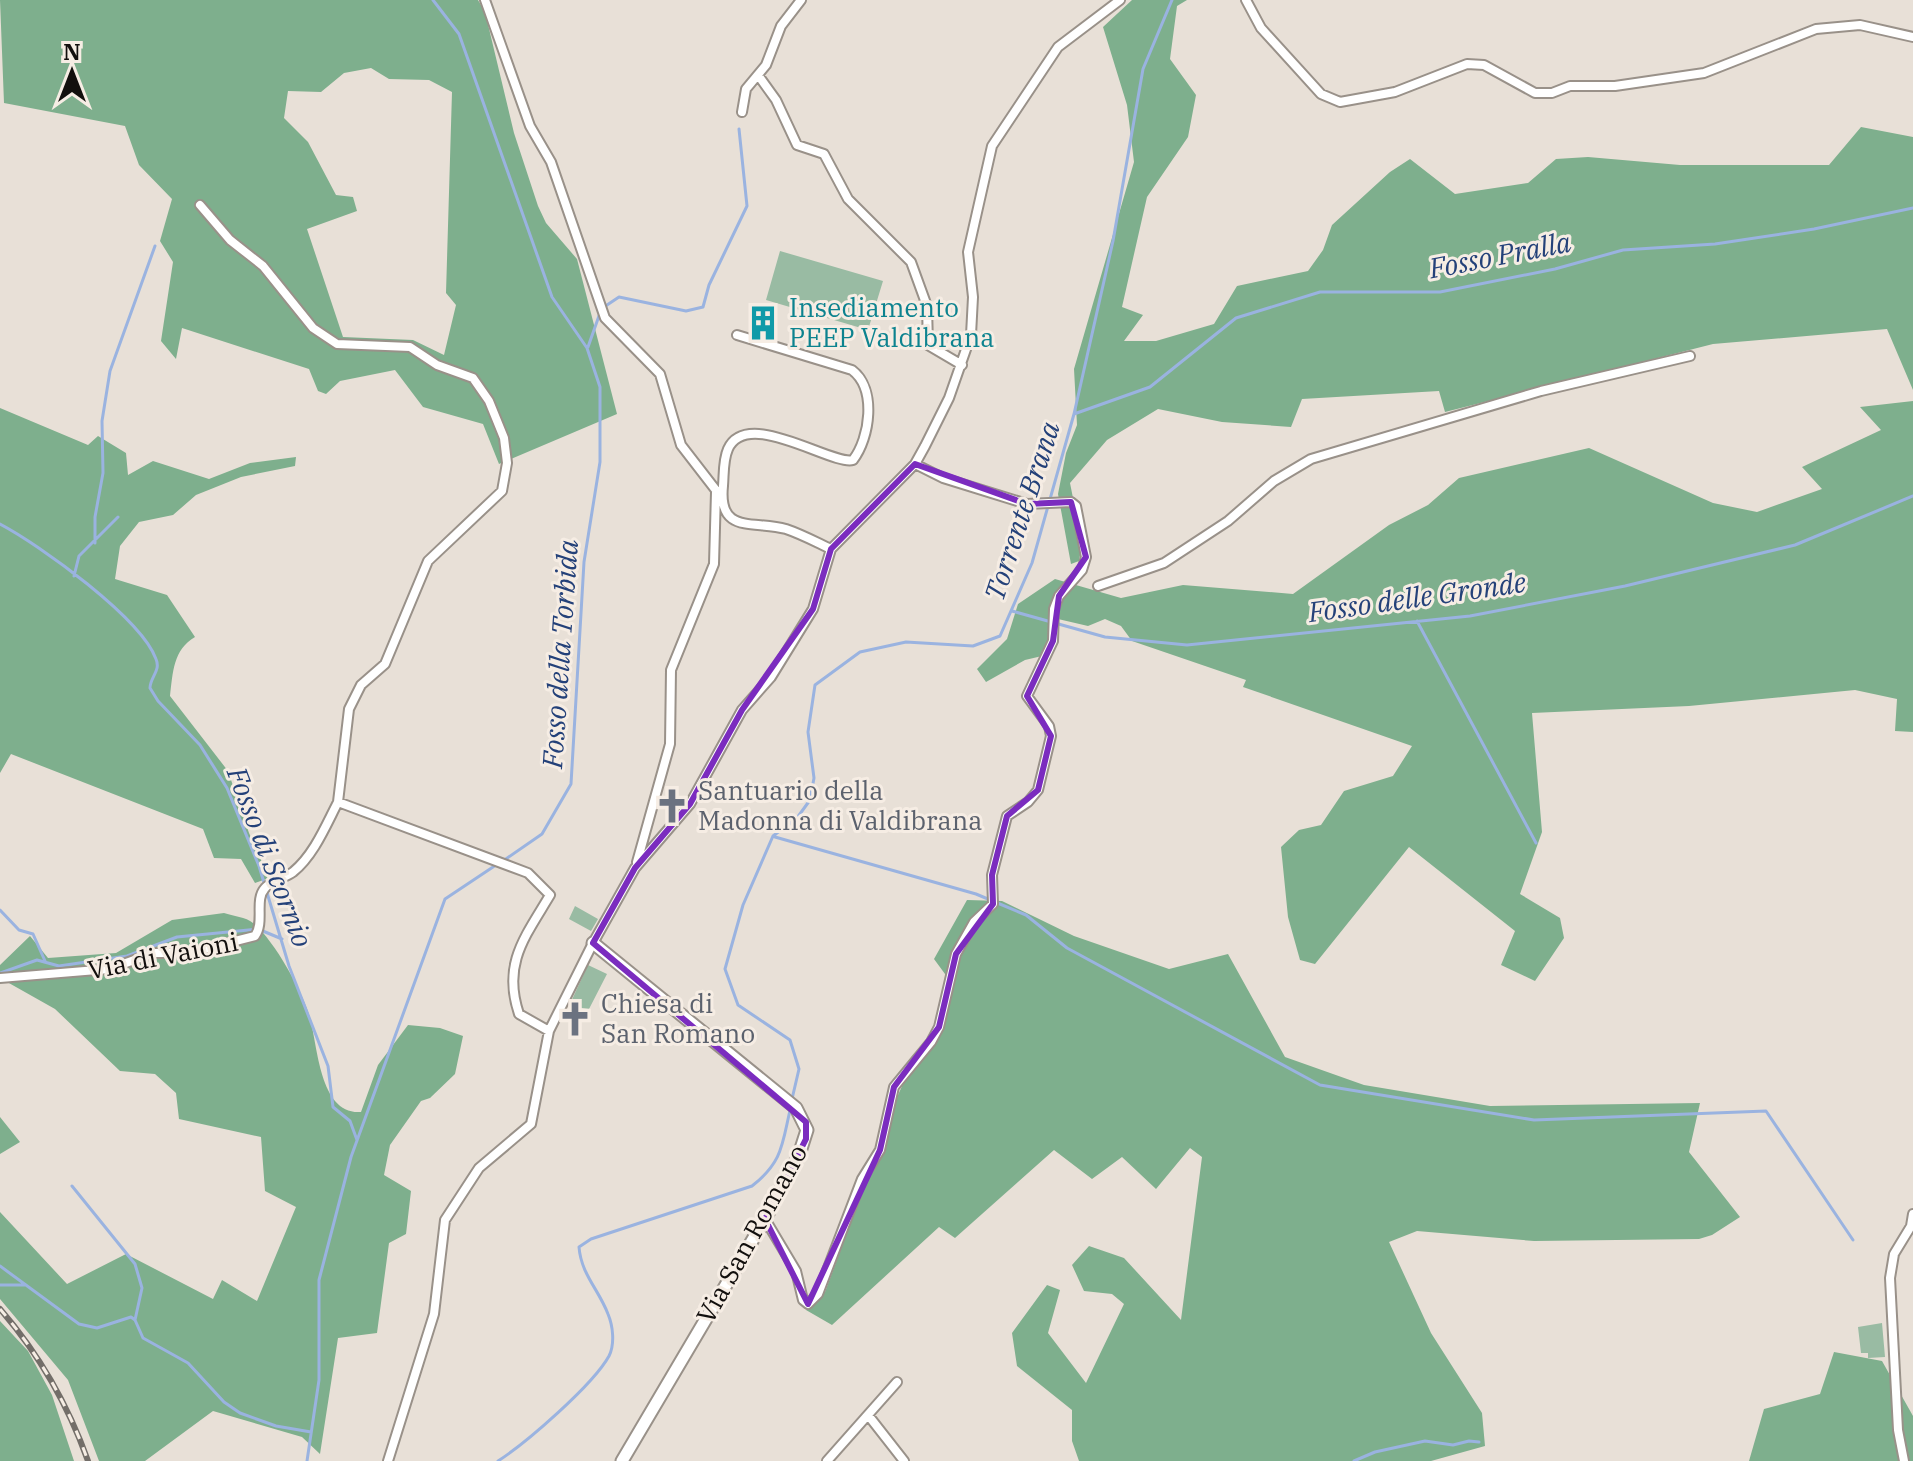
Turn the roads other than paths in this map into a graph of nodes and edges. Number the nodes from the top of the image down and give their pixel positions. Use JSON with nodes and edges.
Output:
{"nodes":[{"id":1,"x":485,"y":0,"type":"edge"},
{"id":2,"x":801,"y":0,"type":"edge"},
{"id":3,"x":1120,"y":0,"type":"edge"},
{"id":4,"x":1246,"y":0,"type":"edge"},
{"id":5,"x":1913,"y":37,"type":"edge"},
{"id":6,"x":758,"y":75,"type":"junction"},
{"id":7,"x":742,"y":112,"type":"dead end"},
{"id":8,"x":200,"y":205,"type":"dead end"},
{"id":9,"x":737,"y":335,"type":"dead end"},
{"id":10,"x":1690,"y":356,"type":"dead end"},
{"id":11,"x":962,"y":365,"type":"junction"},
{"id":12,"x":915,"y":464,"type":"junction"},
{"id":13,"x":719,"y":495,"type":"junction"},
{"id":14,"x":831,"y":549,"type":"junction"},
{"id":15,"x":1098,"y":586,"type":"dead end"},
{"id":16,"x":338,"y":802,"type":"junction"},
{"id":17,"x":635,"y":868,"type":"junction"},
{"id":18,"x":593,"y":943,"type":"junction"},
{"id":19,"x":0,"y":978,"type":"edge"},
{"id":20,"x":549,"y":1031,"type":"junction"},
{"id":21,"x":1913,"y":1214,"type":"edge"},
{"id":22,"x":765,"y":1219,"type":"junction"},
{"id":23,"x":897,"y":1382,"type":"dead end"},
{"id":24,"x":868,"y":1415,"type":"junction"},
{"id":25,"x":388,"y":1461,"type":"edge"},
{"id":26,"x":622,"y":1461,"type":"edge"},
{"id":27,"x":827,"y":1461,"type":"edge"},
{"id":28,"x":904,"y":1461,"type":"edge"},
{"id":29,"x":1904,"y":1461,"type":"edge"}],
"edges":[{"from":1,"to":13,"type":"street"},
{"from":2,"to":6,"type":"street"},
{"from":3,"to":11,"type":"street"},
{"from":4,"to":5,"type":"street"},
{"from":6,"to":7,"type":"street"},
{"from":6,"to":11,"type":"street"},
{"from":8,"to":16,"type":"street","name":"Via di Vaioni"},
{"from":9,"to":13,"type":"street"},
{"from":10,"to":15,"type":"street"},
{"from":11,"to":12,"type":"street"},
{"from":12,"to":14,"type":"street"},
{"from":12,"to":22,"type":"street"},
{"from":13,"to":14,"type":"street"},
{"from":13,"to":17,"type":"street"},
{"from":14,"to":17,"type":"street"},
{"from":16,"to":19,"type":"street","name":"Via di Vaioni"},
{"from":16,"to":20,"type":"street"},
{"from":17,"to":18,"type":"street"},
{"from":18,"to":20,"type":"street"},
{"from":18,"to":22,"type":"street","name":"Via San Romano"},
{"from":20,"to":25,"type":"street"},
{"from":21,"to":29,"type":"street"},
{"from":22,"to":26,"type":"street","name":"Via San Romano"},
{"from":23,"to":24,"type":"street"},
{"from":24,"to":27,"type":"street"},
{"from":24,"to":28,"type":"street"}]}
